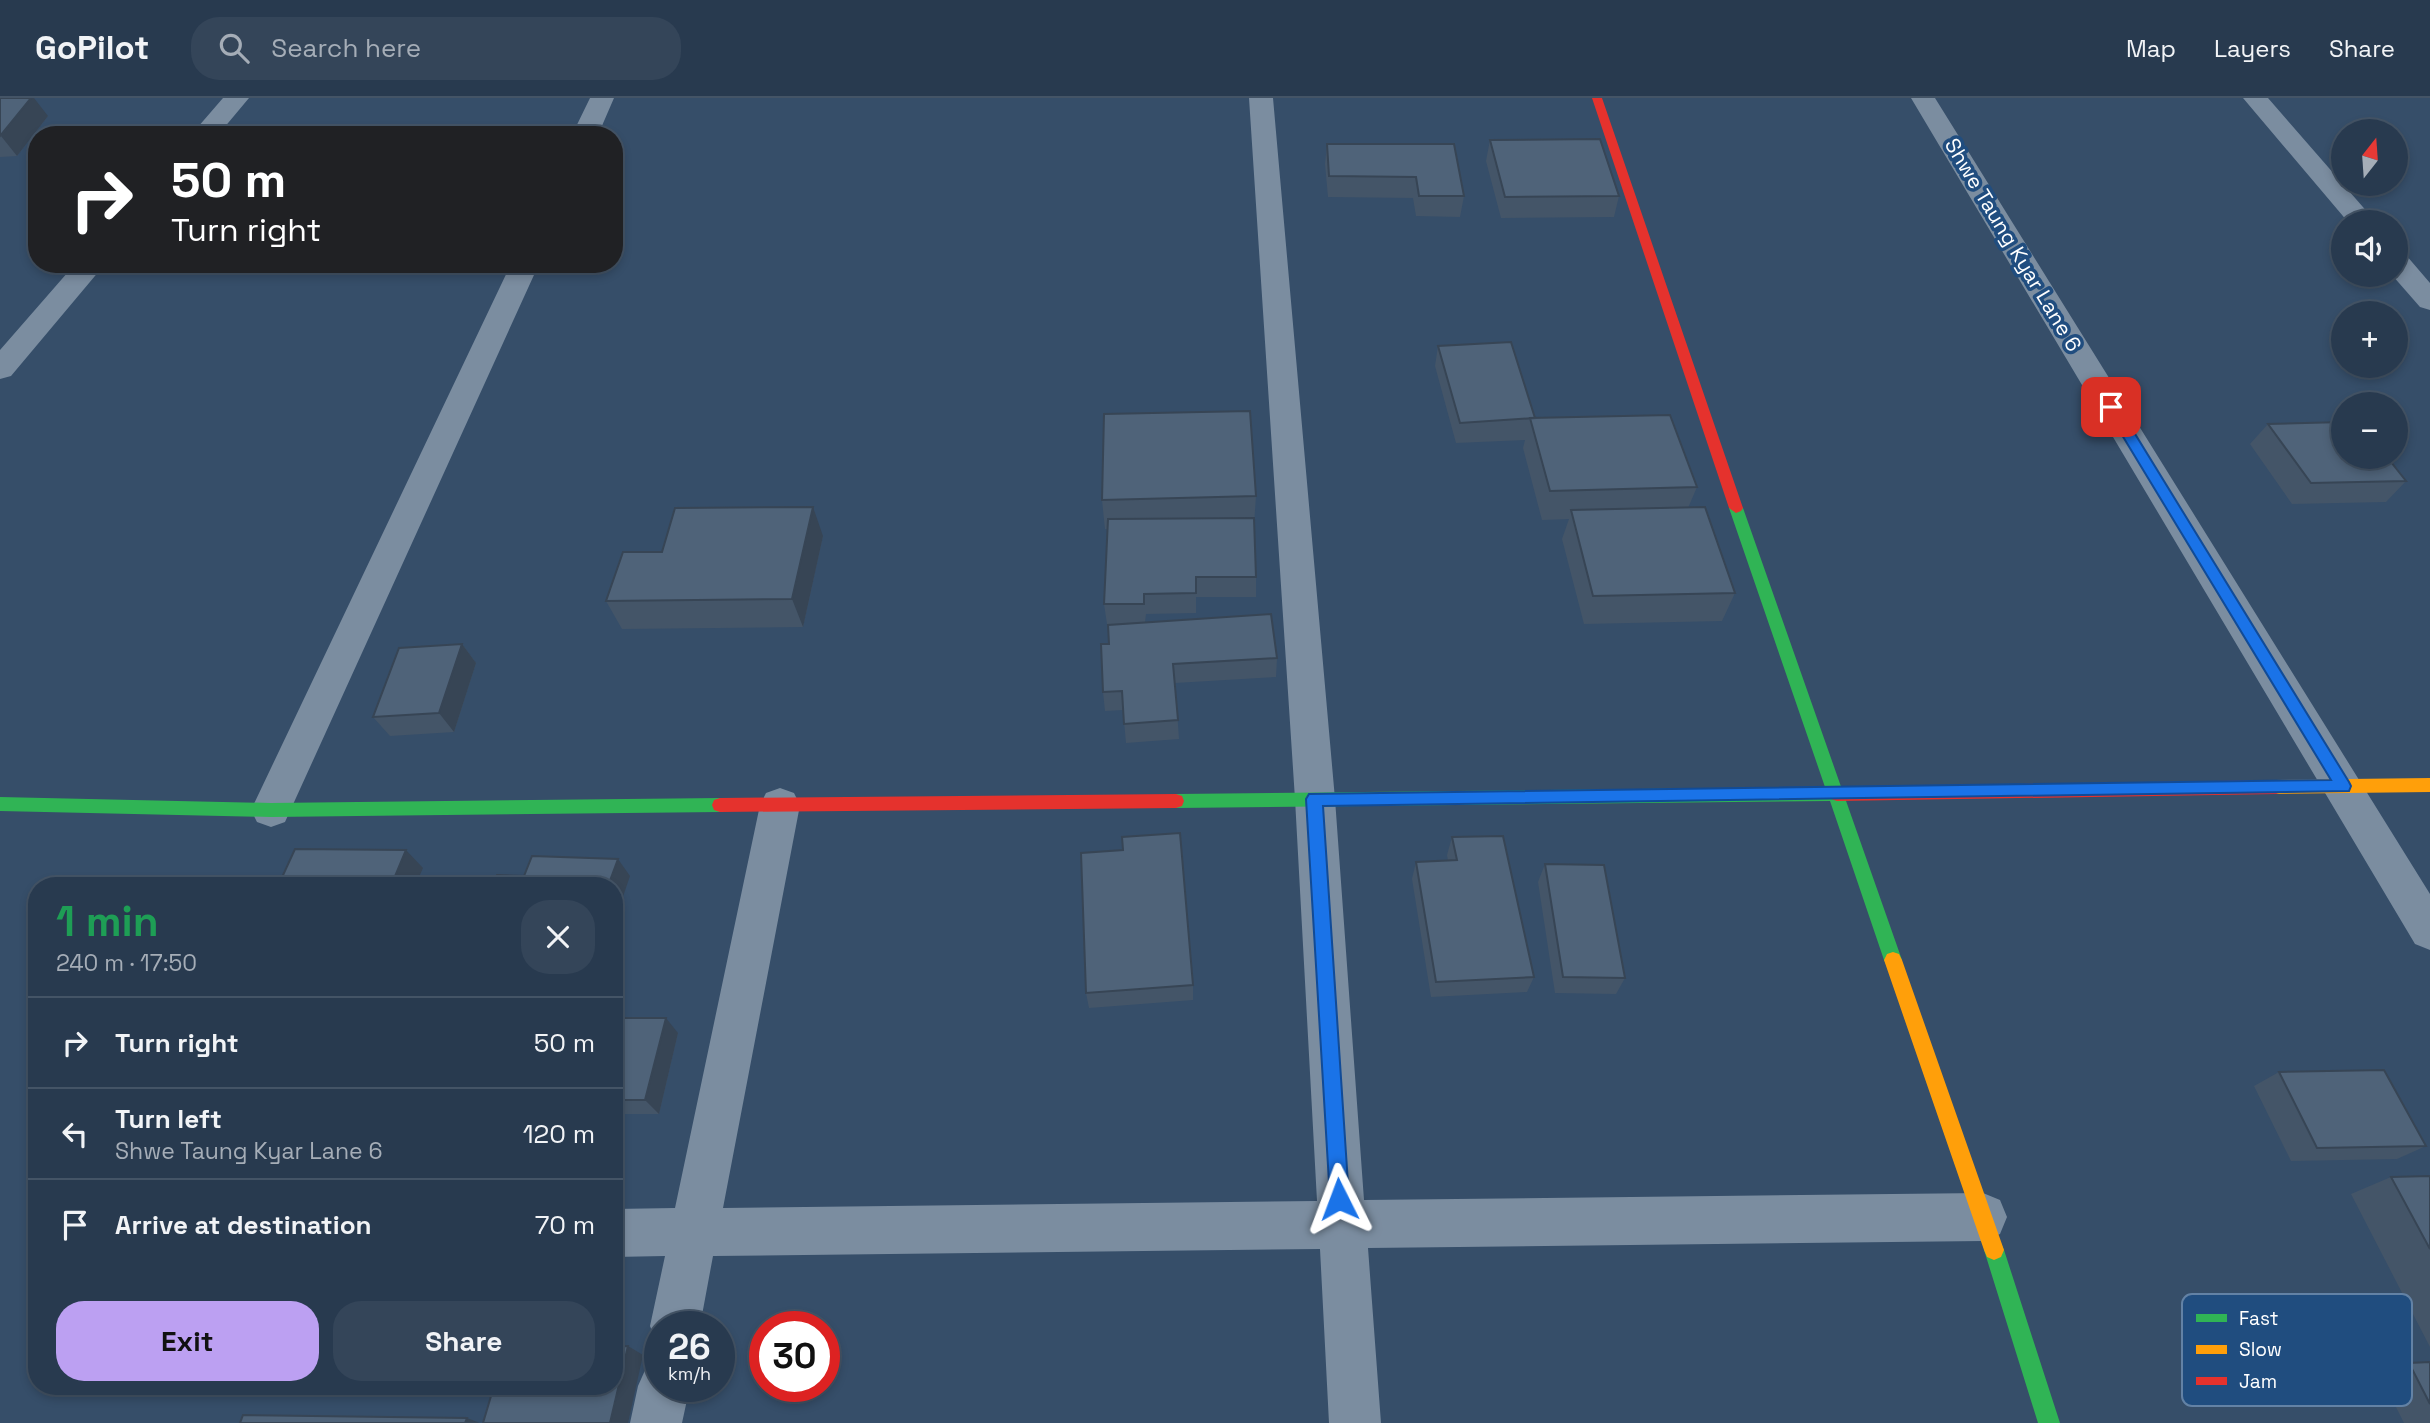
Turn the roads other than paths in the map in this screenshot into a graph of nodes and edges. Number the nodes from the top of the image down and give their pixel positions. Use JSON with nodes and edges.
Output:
{"nodes":[{"id":1,"x":237,"y":98,"type":"edge"},
{"id":2,"x":602,"y":98,"type":"edge"},
{"id":3,"x":1261,"y":98,"type":"edge"},
{"id":4,"x":1597,"y":98,"type":"edge"},
{"id":5,"x":1923,"y":98,"type":"edge"},
{"id":6,"x":2255,"y":98,"type":"edge"},
{"id":7,"x":212,"y":126,"type":"edge"},
{"id":8,"x":589,"y":126,"type":"edge"},
{"id":9,"x":2352,"y":210,"type":"edge"},
{"id":10,"x":83,"y":273,"type":"edge"},
{"id":11,"x":521,"y":273,"type":"edge"},
{"id":12,"x":2408,"y":275,"type":"edge"},
{"id":13,"x":2430,"y":301,"type":"edge"},
{"id":14,"x":0,"y":369,"type":"edge"},
{"id":15,"x":2430,"y":785,"type":"edge"},
{"id":16,"x":2343,"y":786,"type":"junction"},
{"id":17,"x":1834,"y":794,"type":"junction"},
{"id":18,"x":1315,"y":799,"type":"junction"},
{"id":19,"x":0,"y":804,"type":"edge"},
{"id":20,"x":780,"y":805,"type":"junction"},
{"id":21,"x":271,"y":810,"type":"junction"},
{"id":22,"x":2430,"y":930,"type":"edge"},
{"id":23,"x":1983,"y":1217,"type":"junction"},
{"id":24,"x":1341,"y":1226,"type":"junction"},
{"id":25,"x":623,"y":1233,"type":"edge"},
{"id":26,"x":694,"y":1234,"type":"junction"},
{"id":27,"x":679,"y":1311,"type":"edge"},
{"id":28,"x":661,"y":1402,"type":"edge"},
{"id":29,"x":656,"y":1423,"type":"edge"},
{"id":30,"x":1355,"y":1423,"type":"edge"},
{"id":31,"x":2049,"y":1423,"type":"edge"}],
"edges":[{"from":1,"to":7,"type":"street"},
{"from":2,"to":8,"type":"street"},
{"from":3,"to":18,"type":"street"},
{"from":4,"to":17,"type":"street"},
{"from":5,"to":16,"type":"street","name":"Shwe Taung Kyar Lane 6"},
{"from":6,"to":9,"type":"street"},
{"from":10,"to":14,"type":"street"},
{"from":11,"to":21,"type":"street"},
{"from":12,"to":13,"type":"street"},
{"from":15,"to":16,"type":"street"},
{"from":16,"to":17,"type":"street"},
{"from":16,"to":22,"type":"street","name":"Shwe Taung Kyar Lane 6"},
{"from":17,"to":18,"type":"street"},
{"from":17,"to":23,"type":"street"},
{"from":18,"to":20,"type":"street"},
{"from":18,"to":24,"type":"street"},
{"from":19,"to":21,"type":"street"},
{"from":20,"to":21,"type":"street"},
{"from":20,"to":26,"type":"street"},
{"from":23,"to":24,"type":"street"},
{"from":23,"to":31,"type":"street"},
{"from":24,"to":26,"type":"street"},
{"from":24,"to":30,"type":"street"},
{"from":25,"to":26,"type":"street"},
{"from":26,"to":27,"type":"street"},
{"from":28,"to":29,"type":"street"}]}
